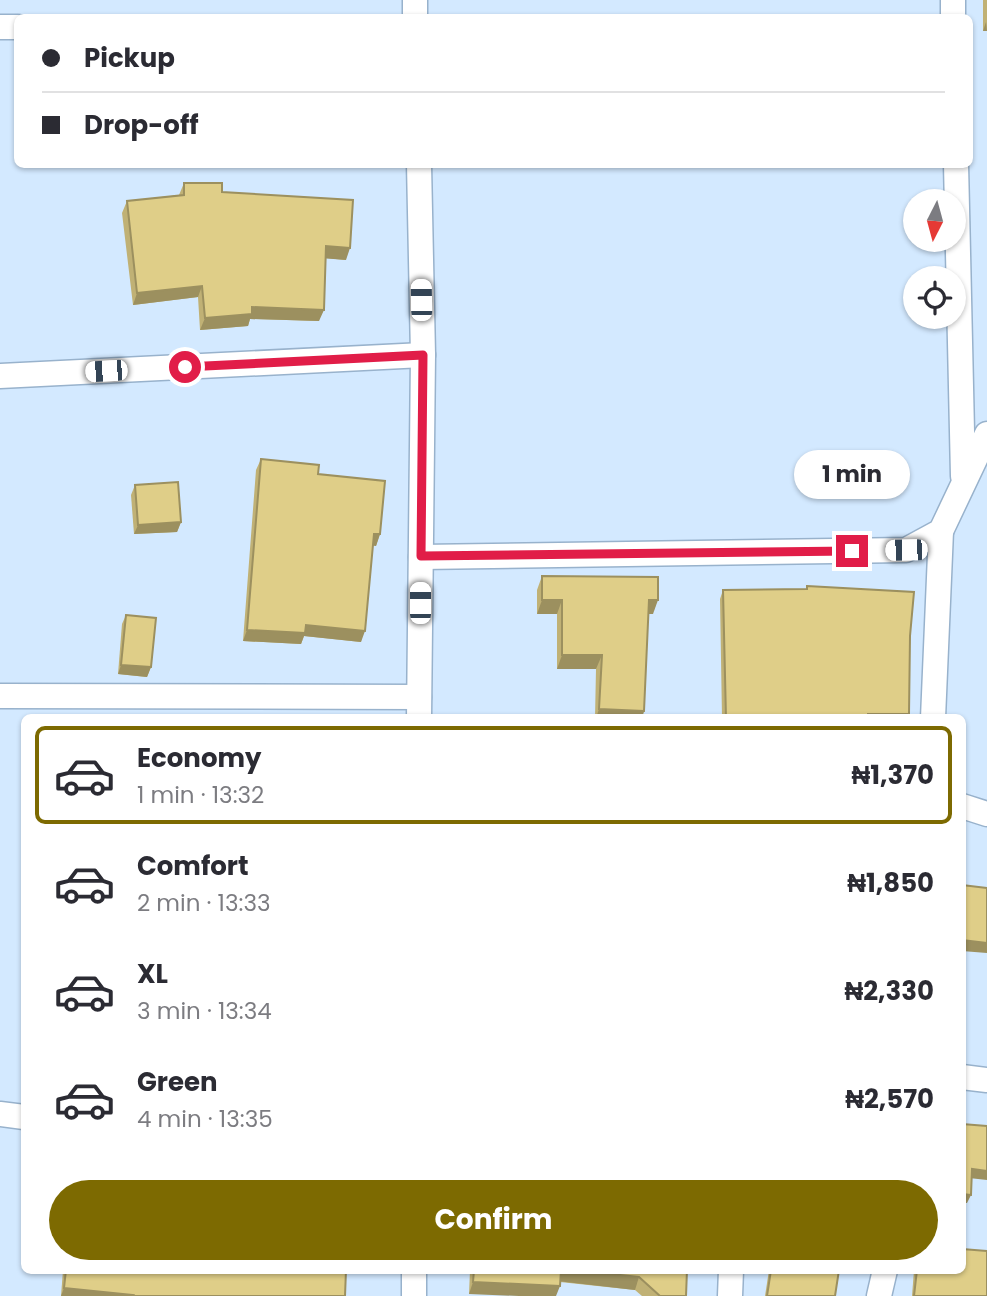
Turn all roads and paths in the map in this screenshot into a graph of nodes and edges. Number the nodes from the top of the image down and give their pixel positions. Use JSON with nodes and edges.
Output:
{"nodes":[{"id":1,"x":419,"y":168,"type":"edge"},
{"id":2,"x":956,"y":168,"type":"edge"},
{"id":3,"x":423,"y":355,"type":"junction"},
{"id":4,"x":0,"y":376,"type":"edge"},
{"id":5,"x":987,"y":434,"type":"edge"},
{"id":6,"x":963,"y":480,"type":"junction"},
{"id":7,"x":941,"y":531,"type":"junction"},
{"id":8,"x":421,"y":556,"type":"junction"},
{"id":9,"x":0,"y":696,"type":"edge"},
{"id":10,"x":419,"y":707,"type":"edge"},
{"id":11,"x":933,"y":714,"type":"edge"},
{"id":12,"x":966,"y":807,"type":"edge"},
{"id":13,"x":987,"y":814,"type":"edge"},
{"id":14,"x":966,"y":1077,"type":"edge"},
{"id":15,"x":987,"y":1080,"type":"edge"},
{"id":16,"x":0,"y":1114,"type":"edge"},
{"id":17,"x":21,"y":1117,"type":"edge"},
{"id":18,"x":414,"y":1274,"type":"edge"},
{"id":19,"x":732,"y":1274,"type":"edge"},
{"id":20,"x":884,"y":1274,"type":"edge"},
{"id":21,"x":414,"y":1296,"type":"edge"},
{"id":22,"x":730,"y":1296,"type":"edge"},
{"id":23,"x":879,"y":1296,"type":"edge"}],
"edges":[{"from":1,"to":3,"type":"street"},
{"from":2,"to":6,"type":"street"},
{"from":3,"to":4,"type":"street"},
{"from":3,"to":8,"type":"street"},
{"from":5,"to":6,"type":"street"},
{"from":6,"to":7,"type":"street"},
{"from":7,"to":8,"type":"street"},
{"from":7,"to":11,"type":"street"},
{"from":8,"to":10,"type":"street"},
{"from":9,"to":10,"type":"street"},
{"from":12,"to":13,"type":"street"},
{"from":14,"to":15,"type":"street"},
{"from":16,"to":17,"type":"street"},
{"from":18,"to":21,"type":"street"},
{"from":19,"to":22,"type":"street"},
{"from":20,"to":23,"type":"street"}]}
